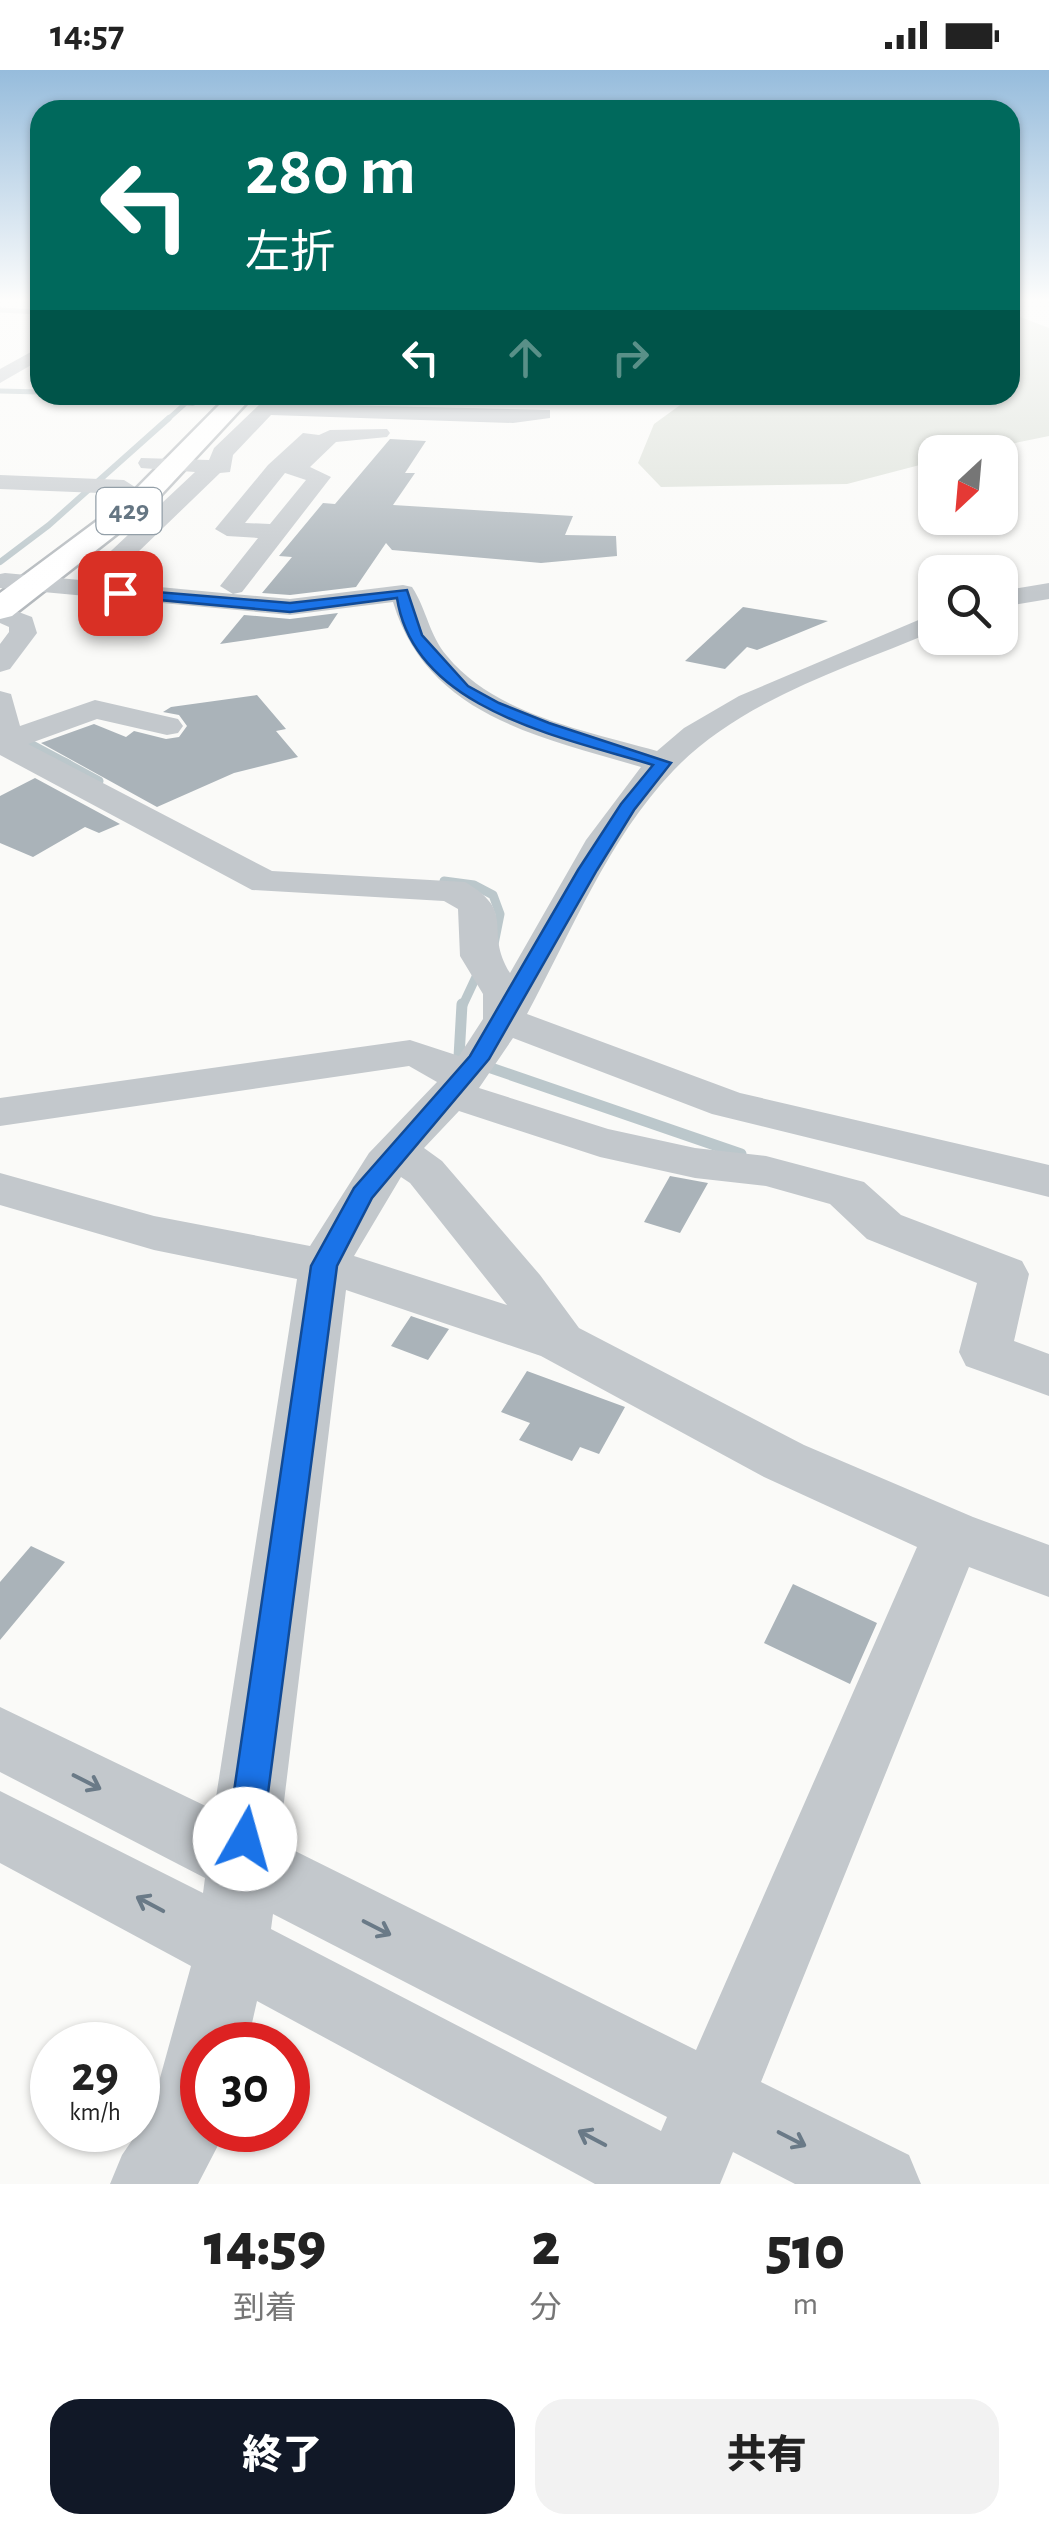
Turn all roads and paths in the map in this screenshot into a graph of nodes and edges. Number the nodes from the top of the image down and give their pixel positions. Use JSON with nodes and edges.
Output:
{"nodes":[{"id":1,"x":222,"y":405,"type":"edge"},
{"id":2,"x":226,"y":405,"type":"edge"},
{"id":3,"x":288,"y":405,"type":"edge"},
{"id":4,"x":337,"y":409,"type":"junction"},
{"id":5,"x":549,"y":415,"type":"dead end"},
{"id":6,"x":338,"y":439,"type":"junction"},
{"id":7,"x":162,"y":464,"type":"junction"},
{"id":8,"x":214,"y":466,"type":"junction"},
{"id":9,"x":291,"y":470,"type":"junction"},
{"id":10,"x":0,"y":482,"type":"edge"},
{"id":11,"x":104,"y":486,"type":"junction"},
{"id":12,"x":276,"y":532,"type":"junction"},
{"id":13,"x":233,"y":586,"type":"dead end"},
{"id":14,"x":1049,"y":591,"type":"edge"},
{"id":15,"x":25,"y":596,"type":"edge"},
{"id":16,"x":1018,"y":596,"type":"edge"},
{"id":17,"x":918,"y":628,"type":"edge"},
{"id":18,"x":0,"y":662,"type":"edge"},
{"id":19,"x":0,"y":700,"type":"edge"},
{"id":20,"x":167,"y":726,"type":"dead end"},
{"id":21,"x":0,"y":734,"type":"edge"},
{"id":22,"x":0,"y":742,"type":"edge"},
{"id":23,"x":663,"y":763,"type":"junction"},
{"id":24,"x":504,"y":1020,"type":"junction"},
{"id":25,"x":465,"y":1075,"type":"junction"},
{"id":26,"x":0,"y":1112,"type":"edge"},
{"id":27,"x":396,"y":1151,"type":"junction"},
{"id":28,"x":1049,"y":1181,"type":"edge"},
{"id":29,"x":0,"y":1189,"type":"edge"},
{"id":30,"x":324,"y":1266,"type":"junction"},
{"id":31,"x":560,"y":1342,"type":"junction"},
{"id":32,"x":1049,"y":1375,"type":"edge"},
{"id":33,"x":952,"y":1535,"type":"junction"},
{"id":34,"x":1049,"y":1571,"type":"edge"},
{"id":35,"x":0,"y":1738,"type":"edge"},
{"id":36,"x":0,"y":1825,"type":"edge"},
{"id":37,"x":242,"y":1860,"type":"junction"},
{"id":38,"x":233,"y":1947,"type":"junction"},
{"id":39,"x":214,"y":2022,"type":"edge"},
{"id":40,"x":716,"y":2100,"type":"junction"},
{"id":41,"x":180,"y":2140,"type":"edge"},
{"id":42,"x":151,"y":2184,"type":"edge"},
{"id":43,"x":678,"y":2184,"type":"edge"},
{"id":44,"x":880,"y":2184,"type":"edge"}],
"edges":[{"from":1,"to":7,"type":"highway","number":"429"},
{"from":2,"to":8,"type":"street"},
{"from":3,"to":4,"type":"street"},
{"from":4,"to":5,"type":"street"},
{"from":4,"to":9,"type":"street"},
{"from":6,"to":6,"type":"street"},
{"from":6,"to":9,"type":"street"},
{"from":7,"to":8,"type":"street"},
{"from":7,"to":11,"type":"highway","number":"429"},
{"from":7,"to":15,"type":"highway","number":"429"},
{"from":8,"to":9,"type":"street"},
{"from":8,"to":15,"type":"street"},
{"from":9,"to":12,"type":"street"},
{"from":9,"to":12,"type":"street"},
{"from":10,"to":11,"type":"street"},
{"from":11,"to":15,"type":"highway","number":"429"},
{"from":12,"to":13,"type":"street"},
{"from":14,"to":16,"type":"street"},
{"from":15,"to":18,"type":"street"},
{"from":15,"to":23,"type":"street"},
{"from":17,"to":23,"type":"street"},
{"from":19,"to":21,"type":"street"},
{"from":20,"to":22,"type":"street"},
{"from":22,"to":24,"type":"street"},
{"from":23,"to":24,"type":"street"},
{"from":24,"to":25,"type":"street"},
{"from":24,"to":28,"type":"street"},
{"from":25,"to":26,"type":"street"},
{"from":25,"to":27,"type":"street"},
{"from":25,"to":32,"type":"street"},
{"from":27,"to":30,"type":"street"},
{"from":27,"to":31,"type":"street"},
{"from":29,"to":30,"type":"street"},
{"from":30,"to":31,"type":"street"},
{"from":30,"to":37,"type":"street"},
{"from":31,"to":33,"type":"street"},
{"from":33,"to":34,"type":"street"},
{"from":33,"to":40,"type":"street"},
{"from":35,"to":37,"type":"street","one_way":true},
{"from":38,"to":36,"type":"street","one_way":true},
{"from":37,"to":38,"type":"street"},
{"from":37,"to":40,"type":"street","one_way":true},
{"from":38,"to":39,"type":"street"},
{"from":43,"to":38,"type":"street","one_way":true},
{"from":40,"to":43,"type":"street"},
{"from":40,"to":44,"type":"street","one_way":true},
{"from":41,"to":42,"type":"street"}]}
